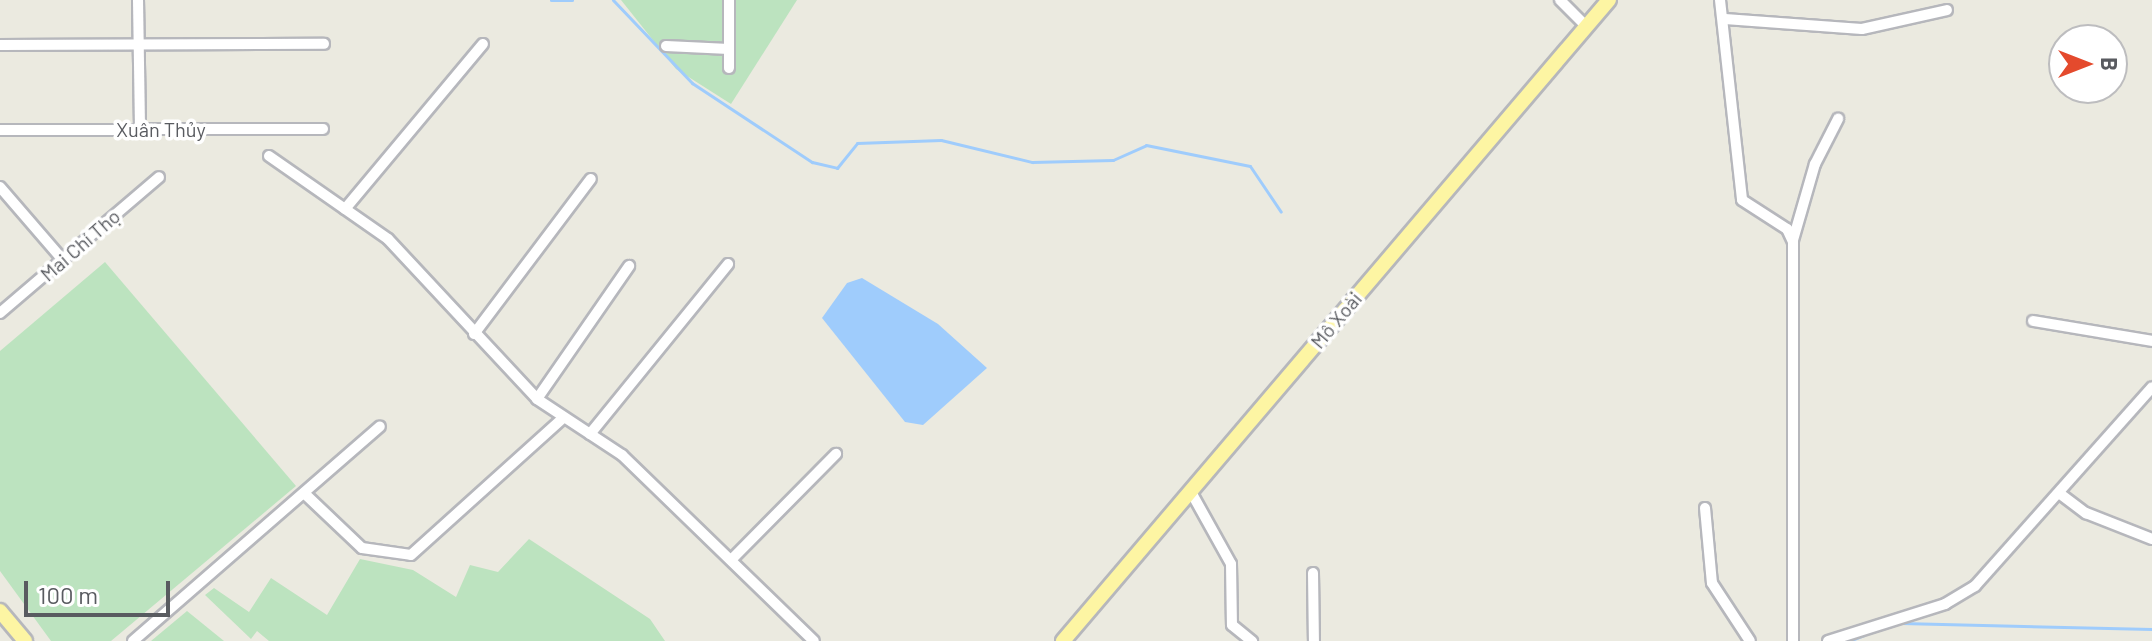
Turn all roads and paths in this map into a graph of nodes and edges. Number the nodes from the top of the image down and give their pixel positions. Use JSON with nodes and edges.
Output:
{"nodes":[{"id":1,"x":138,"y":0,"type":"edge"},
{"id":2,"x":729,"y":0,"type":"edge"},
{"id":3,"x":1560,"y":0,"type":"edge"},
{"id":4,"x":1609,"y":0,"type":"edge"},
{"id":5,"x":1720,"y":0,"type":"edge"},
{"id":6,"x":1947,"y":10,"type":"dead end"},
{"id":7,"x":1725,"y":19,"type":"junction"},
{"id":8,"x":1586,"y":26,"type":"junction"},
{"id":9,"x":324,"y":44,"type":"dead end"},
{"id":10,"x":483,"y":44,"type":"dead end"},
{"id":11,"x":0,"y":45,"type":"edge"},
{"id":12,"x":139,"y":46,"type":"junction"},
{"id":13,"x":666,"y":46,"type":"dead end"},
{"id":14,"x":729,"y":49,"type":"junction"},
{"id":15,"x":729,"y":68,"type":"dead end"},
{"id":16,"x":1838,"y":119,"type":"dead end"},
{"id":17,"x":140,"y":129,"type":"junction"},
{"id":18,"x":323,"y":129,"type":"dead end"},
{"id":19,"x":0,"y":130,"type":"edge"},
{"id":20,"x":269,"y":156,"type":"dead end"},
{"id":21,"x":159,"y":177,"type":"dead end"},
{"id":22,"x":591,"y":179,"type":"dead end"},
{"id":23,"x":0,"y":187,"type":"edge"},
{"id":24,"x":345,"y":209,"type":"junction"},
{"id":25,"x":1793,"y":242,"type":"junction"},
{"id":26,"x":63,"y":260,"type":"junction"},
{"id":27,"x":728,"y":264,"type":"dead end"},
{"id":28,"x":629,"y":266,"type":"dead end"},
{"id":29,"x":0,"y":313,"type":"edge"},
{"id":30,"x":2033,"y":321,"type":"dead end"},
{"id":31,"x":474,"y":334,"type":"junction"},
{"id":32,"x":2152,"y":341,"type":"edge"},
{"id":33,"x":2152,"y":387,"type":"edge"},
{"id":34,"x":537,"y":399,"type":"junction"},
{"id":35,"x":561,"y":420,"type":"junction"},
{"id":36,"x":380,"y":426,"type":"dead end"},
{"id":37,"x":590,"y":434,"type":"junction"},
{"id":38,"x":836,"y":454,"type":"dead end"},
{"id":39,"x":1191,"y":492,"type":"junction"},
{"id":40,"x":304,"y":493,"type":"junction"},
{"id":41,"x":2059,"y":493,"type":"junction"},
{"id":42,"x":1705,"y":508,"type":"dead end"},
{"id":43,"x":2152,"y":539,"type":"edge"},
{"id":44,"x":732,"y":559,"type":"junction"},
{"id":45,"x":1313,"y":573,"type":"dead end"},
{"id":46,"x":0,"y":611,"type":"edge"},
{"id":47,"x":25,"y":641,"type":"edge"},
{"id":48,"x":133,"y":641,"type":"edge"},
{"id":49,"x":814,"y":641,"type":"edge"},
{"id":50,"x":1063,"y":641,"type":"edge"},
{"id":51,"x":1252,"y":641,"type":"edge"},
{"id":52,"x":1314,"y":641,"type":"edge"},
{"id":53,"x":1750,"y":641,"type":"edge"},
{"id":54,"x":1793,"y":641,"type":"edge"},
{"id":55,"x":1828,"y":641,"type":"edge"}],
"edges":[{"from":1,"to":12,"type":"street"},
{"from":2,"to":14,"type":"street"},
{"from":3,"to":8,"type":"street"},
{"from":4,"to":8,"type":"main road","name":"Mô Xoài"},
{"from":5,"to":7,"type":"street"},
{"from":6,"to":7,"type":"street"},
{"from":7,"to":25,"type":"street"},
{"from":8,"to":39,"type":"main road","name":"Mô Xoài"},
{"from":9,"to":12,"type":"street"},
{"from":10,"to":24,"type":"street"},
{"from":11,"to":12,"type":"street"},
{"from":12,"to":17,"type":"street"},
{"from":13,"to":14,"type":"street"},
{"from":14,"to":15,"type":"street"},
{"from":16,"to":25,"type":"street"},
{"from":17,"to":18,"type":"street","name":"Xuân Thủy"},
{"from":17,"to":19,"type":"street","name":"Xuân Thủy"},
{"from":20,"to":24,"type":"street"},
{"from":21,"to":26,"type":"street","name":"Mai Chí Thọ"},
{"from":22,"to":31,"type":"street"},
{"from":23,"to":26,"type":"street"},
{"from":24,"to":31,"type":"street"},
{"from":25,"to":54,"type":"street"},
{"from":26,"to":29,"type":"street","name":"Mai Chí Thọ"},
{"from":27,"to":37,"type":"street"},
{"from":28,"to":34,"type":"street"},
{"from":30,"to":32,"type":"street"},
{"from":31,"to":34,"type":"street"},
{"from":33,"to":41,"type":"street"},
{"from":34,"to":35,"type":"street"},
{"from":35,"to":37,"type":"street"},
{"from":35,"to":40,"type":"street"},
{"from":36,"to":40,"type":"street"},
{"from":37,"to":44,"type":"street"},
{"from":38,"to":44,"type":"street"},
{"from":39,"to":50,"type":"main road","name":"Mô Xoài"},
{"from":39,"to":51,"type":"street"},
{"from":40,"to":48,"type":"street"},
{"from":41,"to":43,"type":"street"},
{"from":41,"to":55,"type":"street"},
{"from":42,"to":53,"type":"street"},
{"from":44,"to":49,"type":"street"},
{"from":45,"to":52,"type":"street"},
{"from":46,"to":47,"type":"main road"}]}
